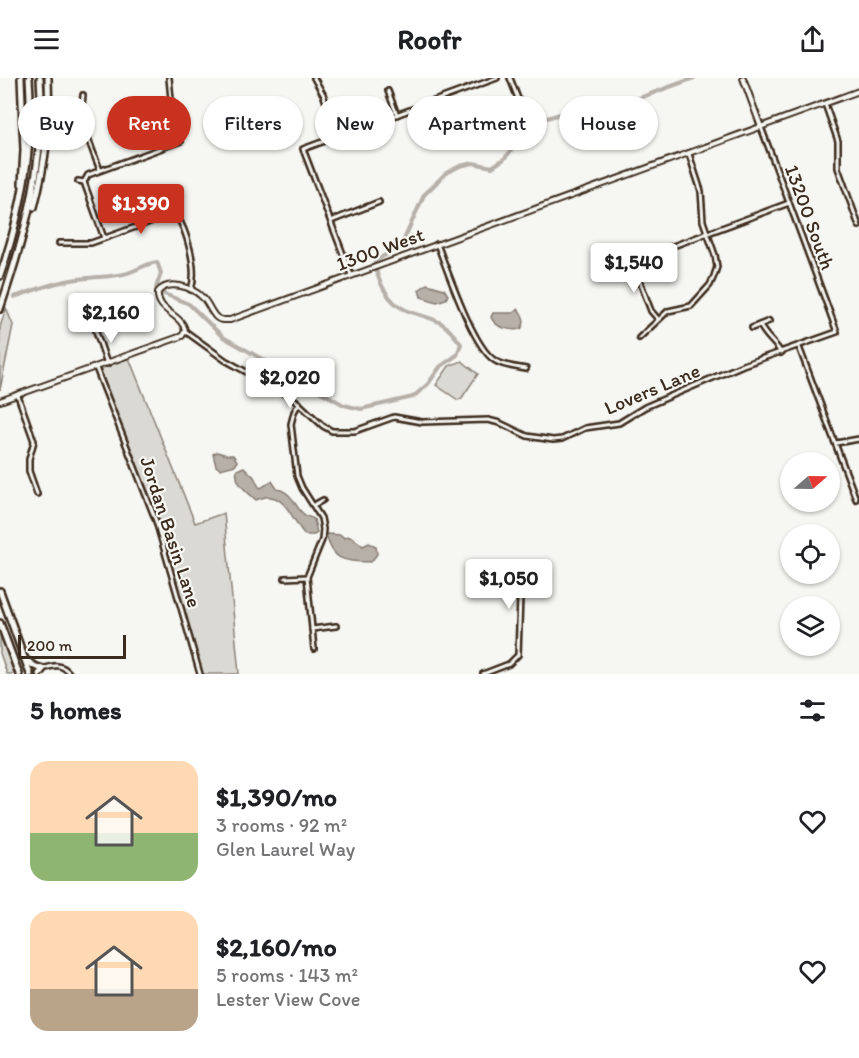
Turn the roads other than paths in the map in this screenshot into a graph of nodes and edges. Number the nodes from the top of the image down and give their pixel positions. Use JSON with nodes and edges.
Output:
{"nodes":[{"id":1,"x":21,"y":78,"type":"edge"},
{"id":2,"x":29,"y":78,"type":"edge"},
{"id":3,"x":40,"y":78,"type":"edge"},
{"id":4,"x":48,"y":78,"type":"edge"},
{"id":5,"x":169,"y":78,"type":"edge"},
{"id":6,"x":315,"y":78,"type":"edge"},
{"id":7,"x":497,"y":78,"type":"edge"},
{"id":8,"x":510,"y":78,"type":"edge"},
{"id":9,"x":743,"y":78,"type":"edge"},
{"id":10,"x":388,"y":91,"type":"dead end"},
{"id":11,"x":859,"y":92,"type":"edge"},
{"id":12,"x":83,"y":95,"type":"dead end"},
{"id":13,"x":171,"y":96,"type":"edge"},
{"id":14,"x":324,"y":96,"type":"edge"},
{"id":15,"x":517,"y":96,"type":"edge"},
{"id":16,"x":825,"y":104,"type":"junction"},
{"id":17,"x":397,"y":114,"type":"joint"},
{"id":18,"x":761,"y":127,"type":"junction"},
{"id":19,"x":315,"y":145,"type":"edge"},
{"id":20,"x":156,"y":150,"type":"edge"},
{"id":21,"x":688,"y":154,"type":"junction"},
{"id":22,"x":100,"y":170,"type":"junction"},
{"id":23,"x":78,"y":181,"type":"dead end"},
{"id":24,"x":84,"y":182,"type":"junction"},
{"id":25,"x":379,"y":202,"type":"dead end"},
{"id":26,"x":789,"y":203,"type":"junction"},
{"id":27,"x":18,"y":217,"type":"junction"},
{"id":28,"x":331,"y":221,"type":"junction"},
{"id":29,"x":859,"y":226,"type":"edge"},
{"id":30,"x":707,"y":233,"type":"junction"},
{"id":31,"x":104,"y":238,"type":"junction"},
{"id":32,"x":59,"y":243,"type":"dead end"},
{"id":33,"x":437,"y":244,"type":"junction"},
{"id":34,"x":12,"y":274,"type":"junction"},
{"id":35,"x":351,"y":275,"type":"junction"},
{"id":36,"x":0,"y":276,"type":"edge"},
{"id":37,"x":191,"y":290,"type":"junction"},
{"id":38,"x":0,"y":309,"type":"edge"},
{"id":39,"x":658,"y":319,"type":"junction"},
{"id":40,"x":769,"y":321,"type":"dead end"},
{"id":41,"x":760,"y":325,"type":"junction"},
{"id":42,"x":752,"y":328,"type":"dead end"},
{"id":43,"x":185,"y":331,"type":"junction"},
{"id":44,"x":96,"y":332,"type":"dead end"},
{"id":45,"x":837,"y":332,"type":"joint"},
{"id":46,"x":639,"y":338,"type":"dead end"},
{"id":47,"x":799,"y":347,"type":"junction"},
{"id":48,"x":781,"y":353,"type":"junction"},
{"id":49,"x":107,"y":364,"type":"junction"},
{"id":50,"x":96,"y":368,"type":"junction"},
{"id":51,"x":526,"y":369,"type":"dead end"},
{"id":52,"x":18,"y":396,"type":"junction"},
{"id":53,"x":0,"y":401,"type":"edge"},
{"id":54,"x":299,"y":403,"type":"junction"},
{"id":55,"x":859,"y":439,"type":"edge"},
{"id":56,"x":836,"y":443,"type":"junction"},
{"id":57,"x":37,"y":494,"type":"dead end"},
{"id":58,"x":856,"y":499,"type":"dead end"},
{"id":59,"x":322,"y":500,"type":"dead end"},
{"id":60,"x":313,"y":506,"type":"junction"},
{"id":61,"x":497,"y":576,"type":"dead end"},
{"id":62,"x":307,"y":577,"type":"junction"},
{"id":63,"x":285,"y":578,"type":"dead end"},
{"id":64,"x":0,"y":591,"type":"edge"},
{"id":65,"x":0,"y":623,"type":"edge"},
{"id":66,"x":336,"y":626,"type":"dead end"},
{"id":67,"x":312,"y":629,"type":"junction"},
{"id":68,"x":314,"y":649,"type":"dead end"},
{"id":69,"x":25,"y":658,"type":"junction"},
{"id":70,"x":41,"y":671,"type":"edge"},
{"id":71,"x":19,"y":674,"type":"edge"},
{"id":72,"x":30,"y":674,"type":"edge"},
{"id":73,"x":70,"y":674,"type":"edge"},
{"id":74,"x":200,"y":674,"type":"edge"},
{"id":75,"x":483,"y":674,"type":"edge"}],
"edges":[{"from":1,"to":27,"type":"highway"},
{"from":2,"to":27,"type":"highway"},
{"from":3,"to":34,"type":"highway"},
{"from":4,"to":34,"type":"highway"},
{"from":5,"to":13,"type":"street"},
{"from":6,"to":14,"type":"street"},
{"from":7,"to":17,"type":"street"},
{"from":8,"to":15,"type":"street"},
{"from":9,"to":18,"type":"street","name":"13200 South"},
{"from":10,"to":17,"type":"street"},
{"from":11,"to":16,"type":"street","name":"1300 West"},
{"from":12,"to":22,"type":"street"},
{"from":16,"to":18,"type":"street","name":"1300 West"},
{"from":16,"to":29,"type":"street"},
{"from":18,"to":21,"type":"street","name":"1300 West"},
{"from":18,"to":26,"type":"street","name":"13200 South"},
{"from":19,"to":28,"type":"street"},
{"from":20,"to":22,"type":"street"},
{"from":21,"to":30,"type":"street"},
{"from":21,"to":33,"type":"street","name":"1300 West"},
{"from":22,"to":24,"type":"street"},
{"from":23,"to":24,"type":"street"},
{"from":24,"to":31,"type":"street"},
{"from":25,"to":28,"type":"street"},
{"from":26,"to":30,"type":"street"},
{"from":26,"to":45,"type":"street","name":"13200 South"},
{"from":27,"to":36,"type":"highway"},
{"from":28,"to":35,"type":"street"},
{"from":30,"to":39,"type":"street"},
{"from":30,"to":39,"type":"street"},
{"from":31,"to":32,"type":"street"},
{"from":31,"to":37,"type":"street"},
{"from":33,"to":35,"type":"street","name":"1300 West"},
{"from":33,"to":51,"type":"street"},
{"from":34,"to":38,"type":"highway"},
{"from":35,"to":37,"type":"street","name":"1300 West"},
{"from":37,"to":43,"type":"street"},
{"from":39,"to":46,"type":"street"},
{"from":40,"to":41,"type":"street"},
{"from":41,"to":42,"type":"street"},
{"from":41,"to":48,"type":"street"},
{"from":43,"to":49,"type":"street"},
{"from":43,"to":54,"type":"street","name":"Lovers Lane"},
{"from":44,"to":49,"type":"street"},
{"from":45,"to":47,"type":"street","name":"Lovers Lane"},
{"from":47,"to":48,"type":"street","name":"Lovers Lane"},
{"from":47,"to":56,"type":"street"},
{"from":48,"to":54,"type":"street","name":"Lovers Lane"},
{"from":49,"to":50,"type":"street"},
{"from":50,"to":52,"type":"street"},
{"from":50,"to":74,"type":"street","name":"Jordan Basin Lane"},
{"from":52,"to":53,"type":"street"},
{"from":52,"to":57,"type":"street"},
{"from":54,"to":60,"type":"street"},
{"from":55,"to":56,"type":"street"},
{"from":56,"to":58,"type":"street"},
{"from":59,"to":60,"type":"street"},
{"from":60,"to":62,"type":"street"},
{"from":61,"to":75,"type":"street"},
{"from":62,"to":63,"type":"street"},
{"from":62,"to":67,"type":"street"},
{"from":64,"to":69,"type":"highway"},
{"from":65,"to":71,"type":"highway"},
{"from":66,"to":67,"type":"street"},
{"from":67,"to":68,"type":"street"},
{"from":69,"to":70,"type":"highway"},
{"from":69,"to":72,"type":"highway"},
{"from":70,"to":73,"type":"street"}]}
